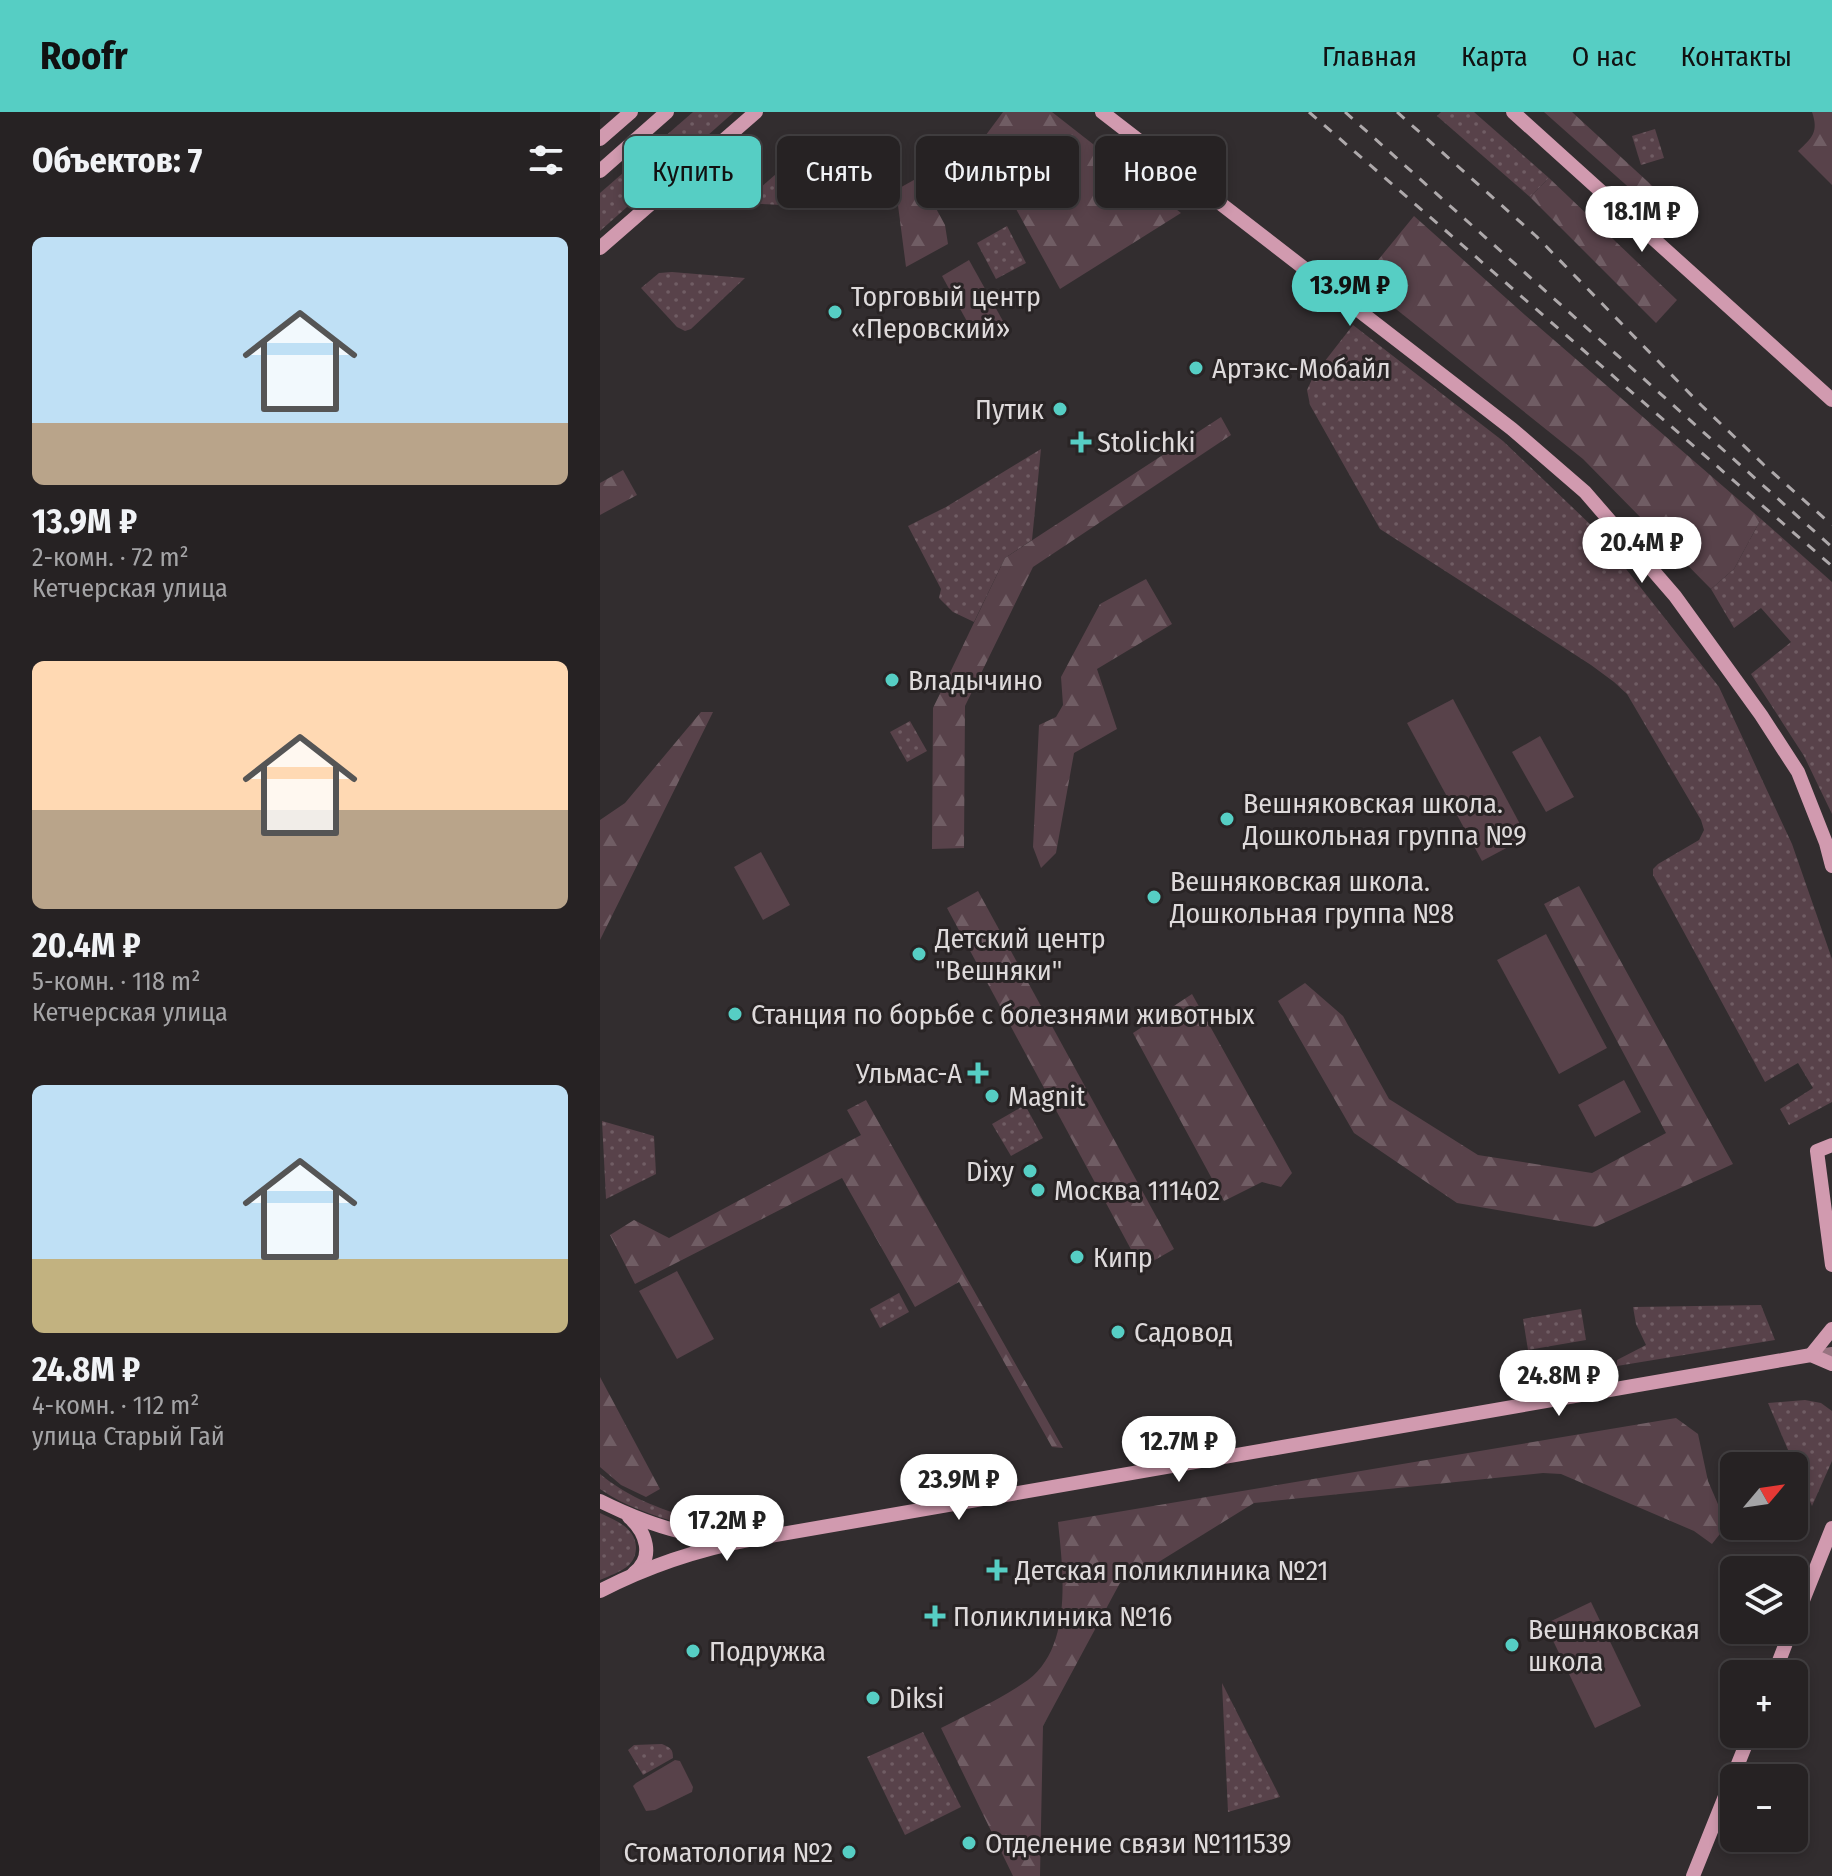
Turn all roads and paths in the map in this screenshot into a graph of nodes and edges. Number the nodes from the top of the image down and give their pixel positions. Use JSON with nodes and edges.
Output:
{"nodes":[{"id":1,"x":631,"y":112,"type":"edge"},
{"id":2,"x":667,"y":112,"type":"edge"},
{"id":3,"x":756,"y":112,"type":"edge"},
{"id":4,"x":1102,"y":112,"type":"edge"},
{"id":5,"x":1513,"y":112,"type":"edge"},
{"id":6,"x":600,"y":139,"type":"edge"},
{"id":7,"x":603,"y":168,"type":"edge"},
{"id":8,"x":600,"y":248,"type":"edge"},
{"id":9,"x":1832,"y":400,"type":"edge"},
{"id":10,"x":1832,"y":866,"type":"edge"},
{"id":11,"x":1832,"y":1145,"type":"edge"},
{"id":12,"x":1832,"y":1265,"type":"edge"},
{"id":13,"x":1832,"y":1329,"type":"edge"},
{"id":14,"x":1832,"y":1352,"type":"edge"},
{"id":15,"x":1811,"y":1355,"type":"junction"},
{"id":16,"x":1832,"y":1364,"type":"edge"},
{"id":17,"x":600,"y":1501,"type":"edge"},
{"id":18,"x":622,"y":1512,"type":"junction"},
{"id":19,"x":1832,"y":1528,"type":"edge"},
{"id":20,"x":753,"y":1539,"type":"junction"},
{"id":21,"x":627,"y":1577,"type":"junction"},
{"id":22,"x":1808,"y":1588,"type":"edge"},
{"id":23,"x":600,"y":1591,"type":"edge"},
{"id":24,"x":1744,"y":1748,"type":"edge"},
{"id":25,"x":1693,"y":1876,"type":"edge"}],
"edges":[{"from":1,"to":6,"type":"main road"},
{"from":2,"to":7,"type":"main road"},
{"from":3,"to":8,"type":"main road"},
{"from":4,"to":10,"type":"main road"},
{"from":5,"to":9,"type":"main road"},
{"from":11,"to":12,"type":"main road"},
{"from":13,"to":15,"type":"main road"},
{"from":14,"to":15,"type":"street"},
{"from":15,"to":16,"type":"main road"},
{"from":15,"to":20,"type":"main road"},
{"from":17,"to":18,"type":"main road"},
{"from":18,"to":20,"type":"main road"},
{"from":18,"to":21,"type":"main road"},
{"from":19,"to":22,"type":"main road"},
{"from":20,"to":21,"type":"main road"},
{"from":21,"to":23,"type":"main road"},
{"from":24,"to":25,"type":"main road"}]}
